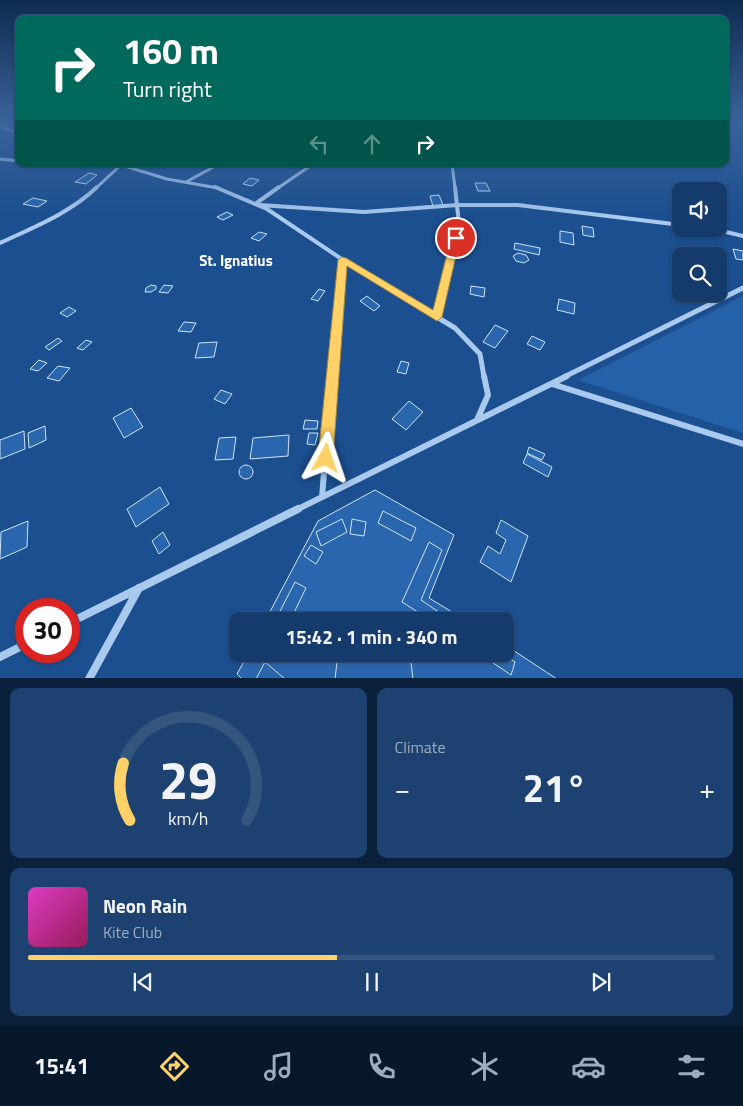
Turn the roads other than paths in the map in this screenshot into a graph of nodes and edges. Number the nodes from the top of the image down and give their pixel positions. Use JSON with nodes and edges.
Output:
{"nodes":[{"id":1,"x":0,"y":159,"type":"edge"},
{"id":2,"x":15,"y":161,"type":"edge"},
{"id":3,"x":118,"y":167,"type":"edge"},
{"id":4,"x":130,"y":167,"type":"edge"},
{"id":5,"x":213,"y":167,"type":"edge"},
{"id":6,"x":309,"y":167,"type":"edge"},
{"id":7,"x":452,"y":167,"type":"edge"},
{"id":8,"x":185,"y":182,"type":"junction"},
{"id":9,"x":255,"y":204,"type":"junction"},
{"id":10,"x":457,"y":205,"type":"junction"},
{"id":11,"x":672,"y":224,"type":"edge"},
{"id":12,"x":727,"y":232,"type":"edge"},
{"id":13,"x":743,"y":236,"type":"edge"},
{"id":14,"x":0,"y":244,"type":"edge"},
{"id":15,"x":342,"y":260,"type":"junction"},
{"id":16,"x":743,"y":288,"type":"edge"},
{"id":17,"x":437,"y":317,"type":"junction"},
{"id":18,"x":552,"y":383,"type":"junction"},
{"id":19,"x":477,"y":421,"type":"junction"},
{"id":20,"x":743,"y":444,"type":"edge"},
{"id":21,"x":322,"y":497,"type":"junction"},
{"id":22,"x":140,"y":588,"type":"junction"},
{"id":23,"x":80,"y":618,"type":"edge"},
{"id":24,"x":15,"y":650,"type":"edge"},
{"id":25,"x":0,"y":657,"type":"edge"},
{"id":26,"x":89,"y":678,"type":"edge"}],
"edges":[{"from":1,"to":2,"type":"street"},
{"from":3,"to":14,"type":"street"},
{"from":4,"to":8,"type":"street"},
{"from":5,"to":8,"type":"street"},
{"from":6,"to":9,"type":"street"},
{"from":7,"to":10,"type":"street"},
{"from":8,"to":9,"type":"street"},
{"from":9,"to":10,"type":"street"},
{"from":9,"to":15,"type":"street"},
{"from":10,"to":11,"type":"street"},
{"from":10,"to":17,"type":"street"},
{"from":12,"to":13,"type":"street"},
{"from":15,"to":17,"type":"street"},
{"from":15,"to":21,"type":"street"},
{"from":16,"to":18,"type":"street"},
{"from":17,"to":19,"type":"street"},
{"from":18,"to":19,"type":"street"},
{"from":18,"to":20,"type":"street"},
{"from":19,"to":21,"type":"street"},
{"from":21,"to":22,"type":"street"},
{"from":22,"to":23,"type":"street"},
{"from":22,"to":26,"type":"street"},
{"from":24,"to":25,"type":"street"}]}
